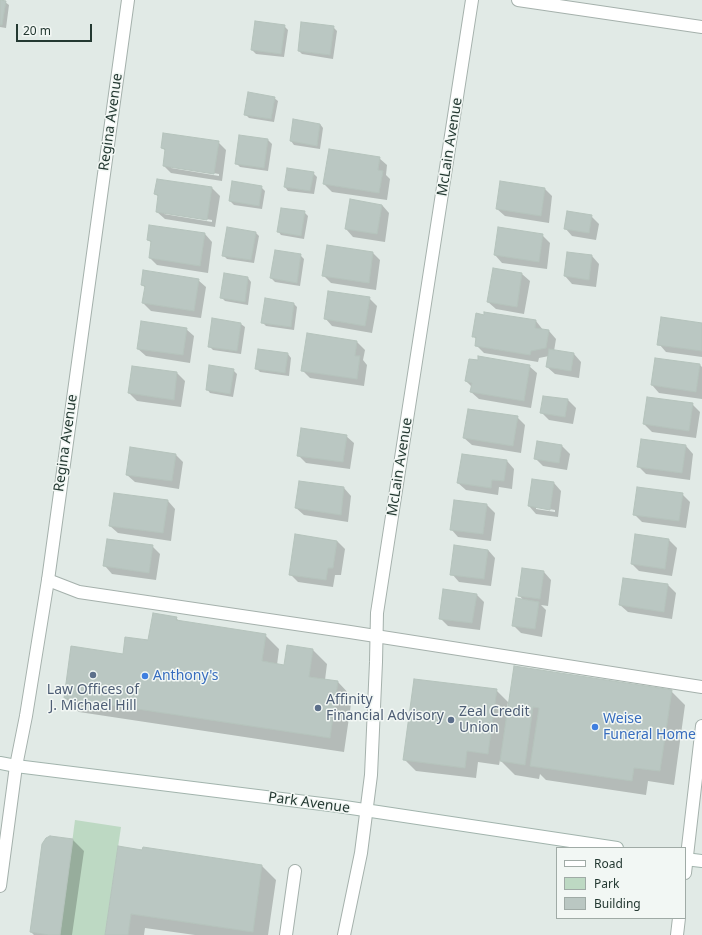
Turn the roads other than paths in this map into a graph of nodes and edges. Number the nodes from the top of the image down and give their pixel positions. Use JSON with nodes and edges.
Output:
{"nodes":[{"id":1,"x":128,"y":0,"type":"edge"},
{"id":2,"x":472,"y":0,"type":"edge"},
{"id":3,"x":518,"y":0,"type":"edge"},
{"id":4,"x":702,"y":27,"type":"edge"},
{"id":5,"x":48,"y":580,"type":"junction"},
{"id":6,"x":377,"y":637,"type":"junction"},
{"id":7,"x":702,"y":687,"type":"edge"},
{"id":8,"x":702,"y":726,"type":"edge"},
{"id":9,"x":0,"y":763,"type":"edge"},
{"id":10,"x":16,"y":766,"type":"junction"},
{"id":11,"x":699,"y":773,"type":"edge"},
{"id":12,"x":365,"y":811,"type":"junction"},
{"id":13,"x":610,"y":847,"type":"edge"},
{"id":14,"x":686,"y":859,"type":"edge"},
{"id":15,"x":702,"y":861,"type":"edge"},
{"id":16,"x":295,"y":871,"type":"dead end"},
{"id":17,"x":0,"y":886,"type":"edge"},
{"id":18,"x":679,"y":919,"type":"edge"},
{"id":19,"x":286,"y":935,"type":"edge"},
{"id":20,"x":344,"y":935,"type":"edge"},
{"id":21,"x":677,"y":935,"type":"edge"}],
"edges":[{"from":1,"to":5,"type":"street","name":"Regina Avenue"},
{"from":2,"to":6,"type":"street","name":"McLain Avenue"},
{"from":3,"to":4,"type":"street"},
{"from":5,"to":6,"type":"street"},
{"from":5,"to":10,"type":"street","name":"Regina Avenue"},
{"from":6,"to":7,"type":"street"},
{"from":6,"to":12,"type":"street","name":"McLain Avenue"},
{"from":8,"to":11,"type":"street"},
{"from":9,"to":10,"type":"street","name":"Park Avenue"},
{"from":10,"to":12,"type":"street","name":"Park Avenue"},
{"from":10,"to":17,"type":"street","name":"Regina Avenue"},
{"from":11,"to":14,"type":"street"},
{"from":12,"to":13,"type":"street","name":"Park Avenue"},
{"from":12,"to":20,"type":"street","name":"McLain Avenue"},
{"from":14,"to":15,"type":"street"},
{"from":16,"to":19,"type":"street"},
{"from":18,"to":21,"type":"street"}]}
